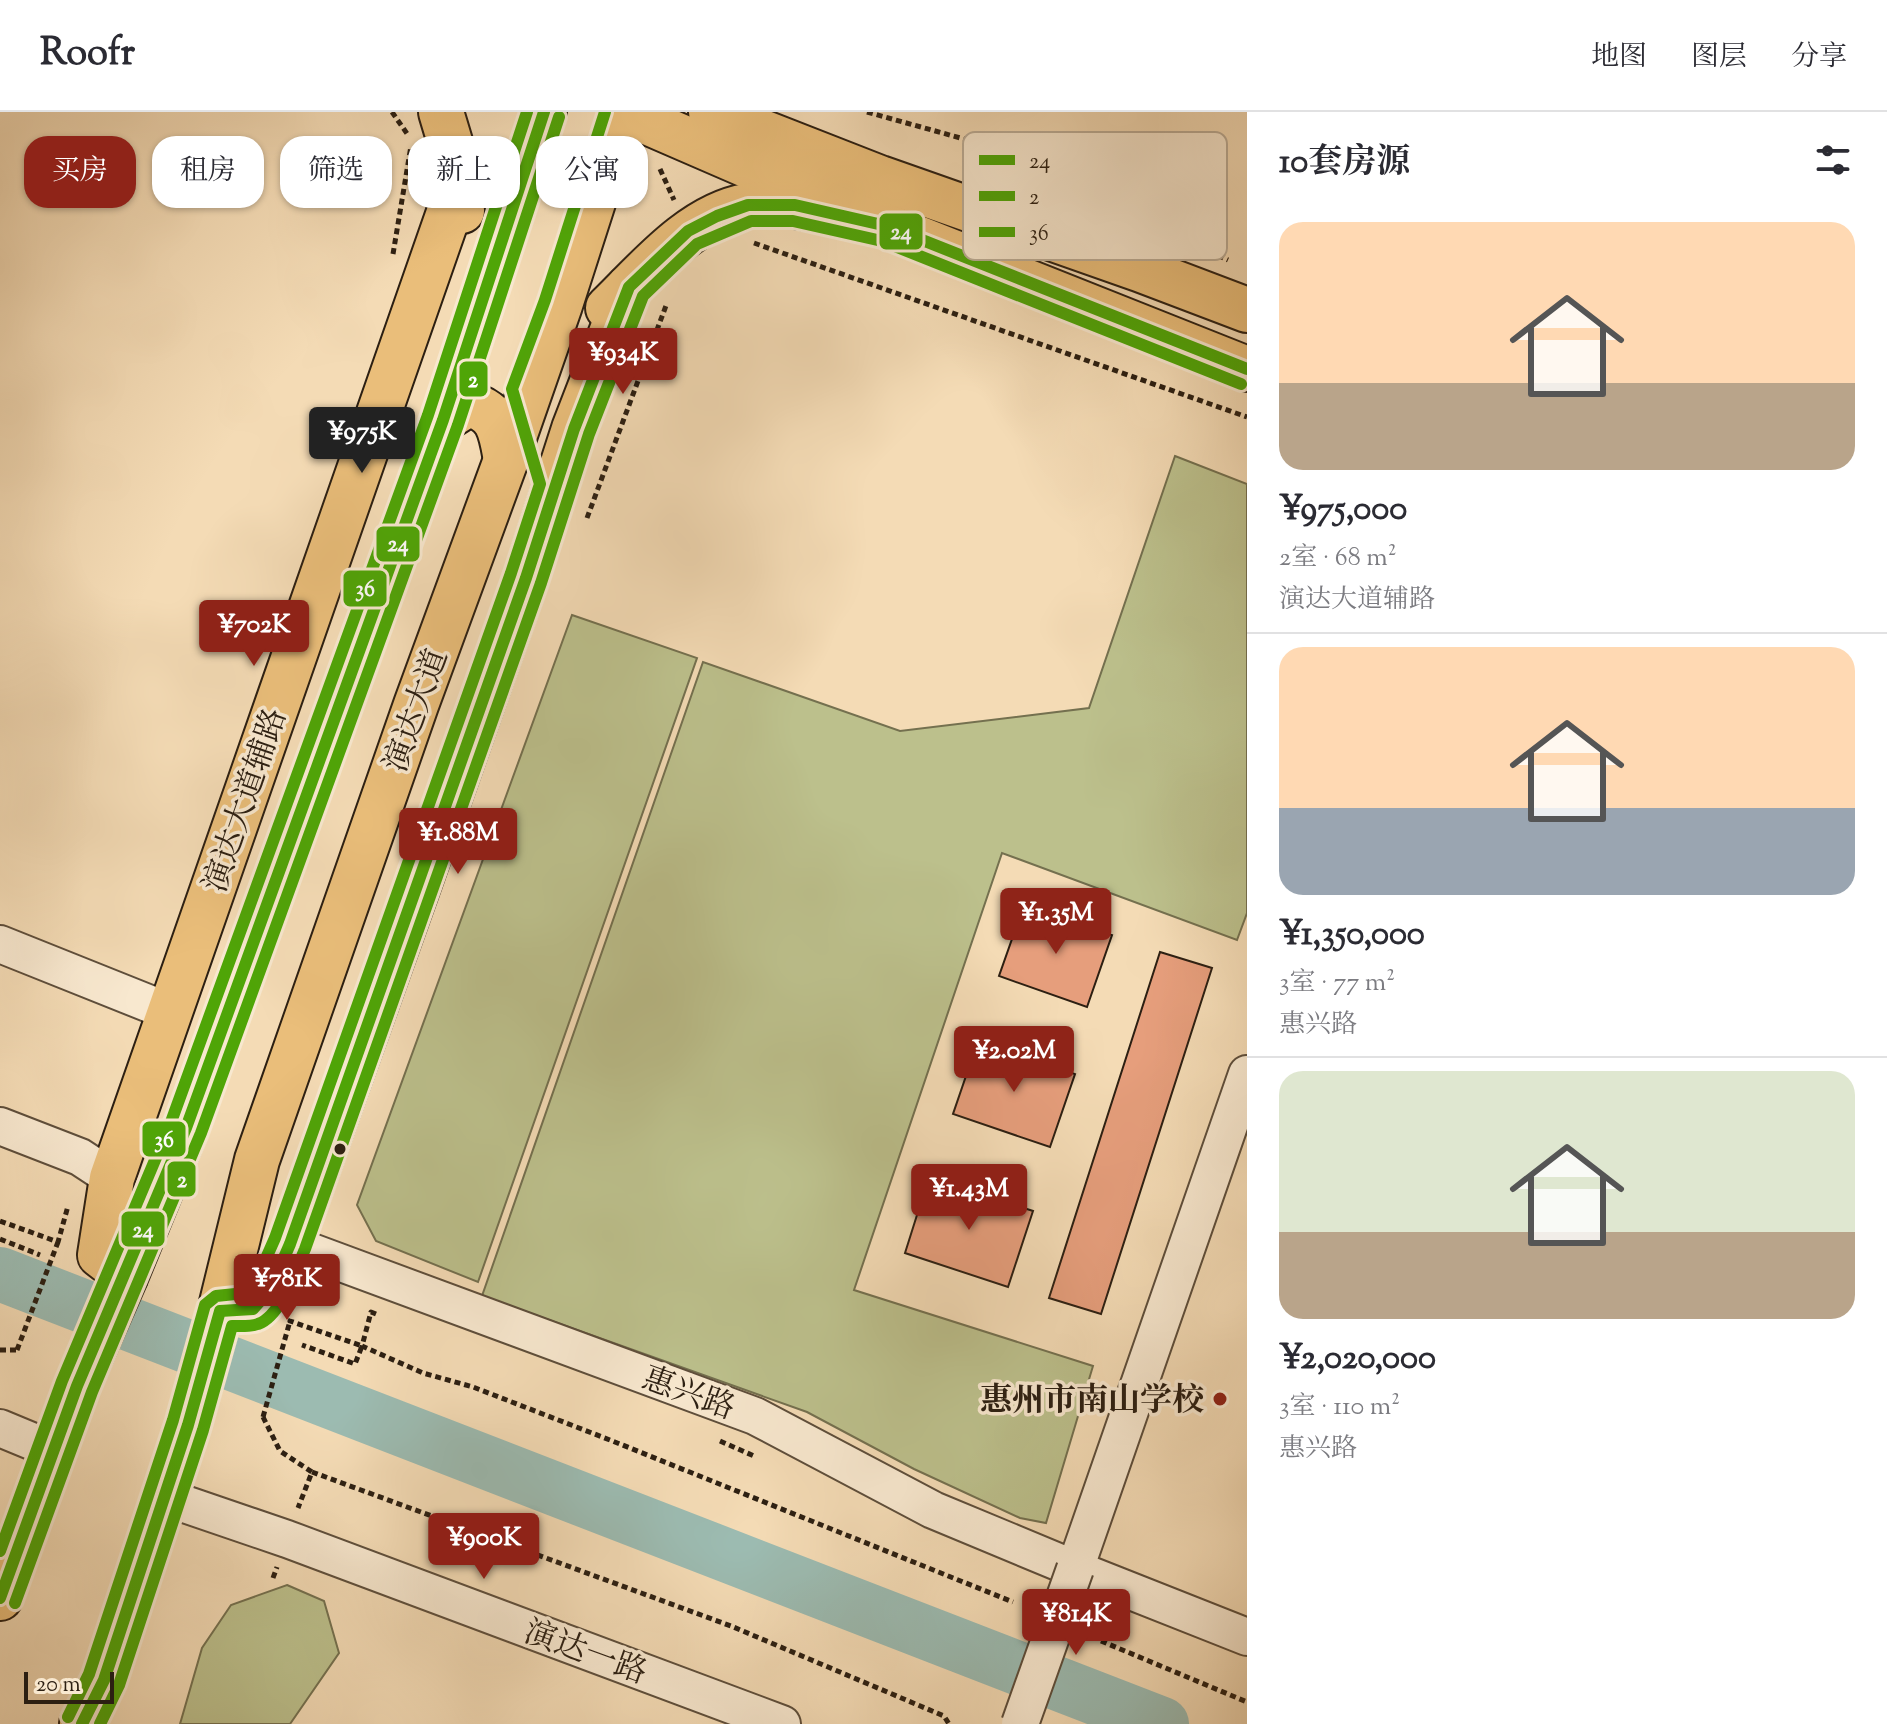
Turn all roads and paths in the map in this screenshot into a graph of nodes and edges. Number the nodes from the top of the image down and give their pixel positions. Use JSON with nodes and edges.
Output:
{"nodes":[{"id":1,"x":441,"y":112,"type":"edge"},
{"id":2,"x":544,"y":112,"type":"edge"},
{"id":3,"x":711,"y":112,"type":"edge"},
{"id":4,"x":791,"y":112,"type":"edge"},
{"id":5,"x":867,"y":112,"type":"edge"},
{"id":6,"x":618,"y":124,"type":"edge"},
{"id":7,"x":448,"y":136,"type":"edge"},
{"id":8,"x":963,"y":139,"type":"edge"},
{"id":9,"x":880,"y":178,"type":"junction"},
{"id":10,"x":963,"y":207,"type":"edge"},
{"id":11,"x":451,"y":208,"type":"edge"},
{"id":12,"x":462,"y":208,"type":"edge"},
{"id":13,"x":887,"y":226,"type":"junction"},
{"id":14,"x":688,"y":231,"type":"junction"},
{"id":15,"x":749,"y":241,"type":"dead end"},
{"id":16,"x":963,"y":256,"type":"edge"},
{"id":17,"x":973,"y":260,"type":"edge"},
{"id":18,"x":1113,"y":260,"type":"edge"},
{"id":19,"x":1227,"y":260,"type":"edge"},
{"id":20,"x":1230,"y":261,"type":"dead end"},
{"id":21,"x":629,"y":287,"type":"junction"},
{"id":22,"x":1247,"y":310,"type":"edge"},
{"id":23,"x":471,"y":342,"type":"junction"},
{"id":24,"x":1247,"y":369,"type":"edge"},
{"id":25,"x":528,"y":392,"type":"junction"},
{"id":26,"x":1247,"y":417,"type":"edge"},
{"id":27,"x":443,"y":420,"type":"junction"},
{"id":28,"x":506,"y":460,"type":"junction"},
{"id":29,"x":420,"y":480,"type":"junction"},
{"id":30,"x":557,"y":484,"type":"junction"},
{"id":31,"x":339,"y":528,"type":"junction"},
{"id":32,"x":316,"y":594,"type":"junction"},
{"id":33,"x":351,"y":677,"type":"junction"},
{"id":34,"x":0,"y":944,"type":"edge"},
{"id":35,"x":170,"y":1012,"type":"junction"},
{"id":36,"x":1247,"y":1074,"type":"edge"},
{"id":37,"x":0,"y":1126,"type":"edge"},
{"id":38,"x":112,"y":1178,"type":"junction"},
{"id":39,"x":0,"y":1221,"type":"edge"},
{"id":40,"x":0,"y":1239,"type":"edge"},
{"id":41,"x":290,"y":1244,"type":"junction"},
{"id":42,"x":40,"y":1255,"type":"dead end"},
{"id":43,"x":126,"y":1275,"type":"junction"},
{"id":44,"x":220,"y":1311,"type":"junction"},
{"id":45,"x":385,"y":1317,"type":"dead end"},
{"id":46,"x":290,"y":1321,"type":"dead end"},
{"id":47,"x":0,"y":1350,"type":"edge"},
{"id":48,"x":0,"y":1428,"type":"edge"},
{"id":49,"x":710,"y":1437,"type":"dead end"},
{"id":50,"x":53,"y":1450,"type":"junction"},
{"id":51,"x":767,"y":1462,"type":"dead end"},
{"id":52,"x":312,"y":1472,"type":"junction"},
{"id":53,"x":164,"y":1497,"type":"junction"},
{"id":54,"x":287,"y":1539,"type":"junction"},
{"id":55,"x":1075,"y":1569,"type":"junction"},
{"id":56,"x":273,"y":1578,"type":"dead end"},
{"id":57,"x":0,"y":1598,"type":"edge"},
{"id":58,"x":1013,"y":1602,"type":"dead end"},
{"id":59,"x":1247,"y":1637,"type":"edge"},
{"id":60,"x":1101,"y":1641,"type":"dead end"},
{"id":61,"x":104,"y":1680,"type":"junction"},
{"id":62,"x":1247,"y":1702,"type":"edge"},
{"id":63,"x":82,"y":1724,"type":"edge"},
{"id":64,"x":97,"y":1724,"type":"edge"},
{"id":65,"x":782,"y":1724,"type":"edge"},
{"id":66,"x":949,"y":1724,"type":"edge"},
{"id":67,"x":1020,"y":1724,"type":"edge"}],
"edges":[{"from":1,"to":7,"type":"main road"},
{"from":2,"to":23,"type":"main road"},
{"from":3,"to":9,"type":"main road"},
{"from":4,"to":9,"type":"main road"},
{"from":5,"to":8,"type":"path"},
{"from":6,"to":13,"type":"main road"},
{"from":6,"to":14,"type":"path"},
{"from":6,"to":25,"type":"main road","name":"演达大道"},
{"from":9,"to":10,"type":"main road"},
{"from":11,"to":31,"type":"main road","name":"演达大道辅路"},
{"from":12,"to":23,"type":"main road"},
{"from":13,"to":14,"type":"main road"},
{"from":13,"to":16,"type":"main road"},
{"from":14,"to":21,"type":"main road"},
{"from":15,"to":26,"type":"path"},
{"from":17,"to":24,"type":"main road"},
{"from":18,"to":22,"type":"main road"},
{"from":19,"to":20,"type":"path"},
{"from":21,"to":25,"type":"main road"},
{"from":21,"to":30,"type":"main road"},
{"from":23,"to":27,"type":"main road"},
{"from":25,"to":28,"type":"main road","name":"演达大道"},
{"from":25,"to":30,"type":"main road"},
{"from":27,"to":28,"type":"main road"},
{"from":27,"to":29,"type":"main road"},
{"from":28,"to":44,"type":"main road","name":"演达大道"},
{"from":29,"to":31,"type":"main road"},
{"from":29,"to":33,"type":"main road"},
{"from":30,"to":41,"type":"main road"},
{"from":31,"to":32,"type":"main road","name":"演达大道辅路"},
{"from":32,"to":33,"type":"main road"},
{"from":32,"to":35,"type":"main road","name":"演达大道辅路"},
{"from":33,"to":43,"type":"main road"},
{"from":34,"to":35,"type":"street"},
{"from":35,"to":38,"type":"main road","name":"演达大道辅路"},
{"from":36,"to":55,"type":"street"},
{"from":37,"to":38,"type":"street"},
{"from":38,"to":43,"type":"main road","name":"演达大道辅路"},
{"from":39,"to":47,"type":"path","bridge":true},
{"from":40,"to":42,"type":"path"},
{"from":41,"to":44,"type":"main road"},
{"from":41,"to":55,"type":"street","name":"惠兴路"},
{"from":43,"to":50,"type":"main road","bridge":true},
{"from":44,"to":53,"type":"main road","name":"演达大道","bridge":true},
{"from":45,"to":58,"type":"path"},
{"from":46,"to":52,"type":"path","bridge":true},
{"from":48,"to":50,"type":"street"},
{"from":49,"to":51,"type":"path"},
{"from":50,"to":57,"type":"main road"},
{"from":52,"to":54,"type":"path"},
{"from":52,"to":66,"type":"path"},
{"from":53,"to":54,"type":"street","name":"演达一路"},
{"from":53,"to":61,"type":"main road"},
{"from":54,"to":56,"type":"path"},
{"from":54,"to":65,"type":"street","name":"演达一路"},
{"from":55,"to":59,"type":"street","name":"惠兴路"},
{"from":55,"to":67,"type":"street","bridge":true},
{"from":60,"to":62,"type":"path"},
{"from":61,"to":63,"type":"main road"},
{"from":61,"to":64,"type":"main road"}]}
